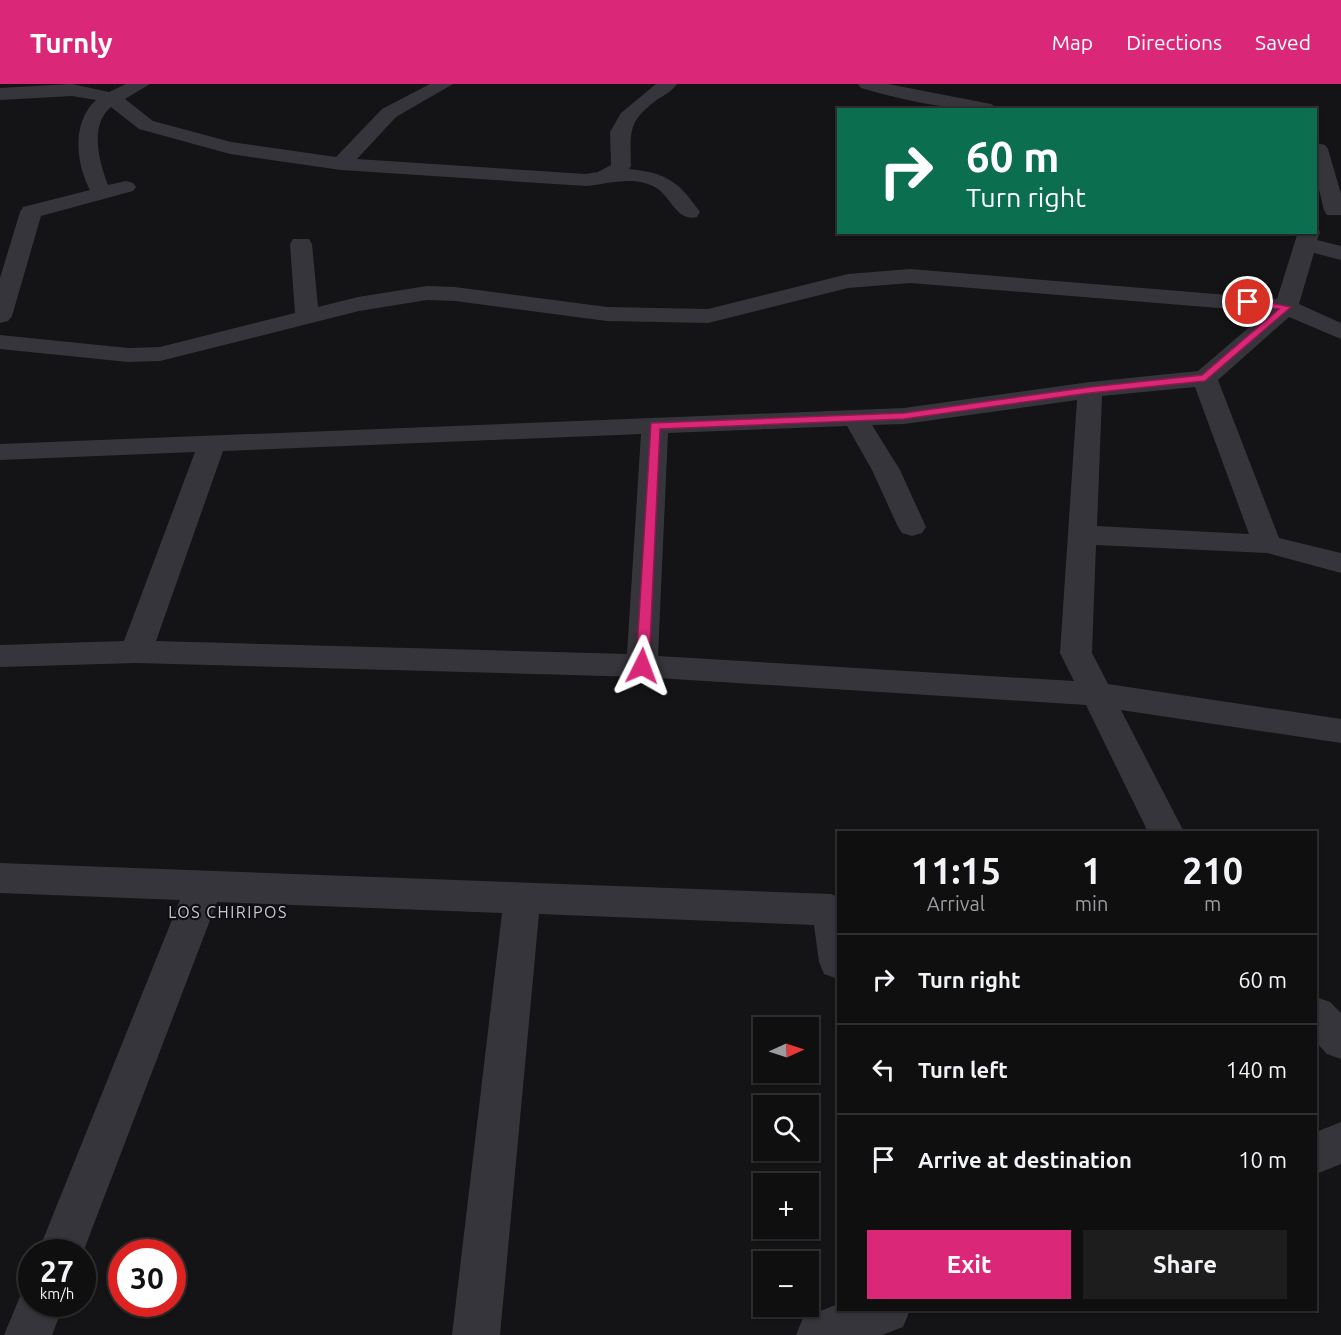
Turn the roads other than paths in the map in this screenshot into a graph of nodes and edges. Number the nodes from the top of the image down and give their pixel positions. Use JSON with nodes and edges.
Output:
{"nodes":[{"id":1,"x":141,"y":84,"type":"edge"},
{"id":2,"x":444,"y":84,"type":"edge"},
{"id":3,"x":668,"y":84,"type":"edge"},
{"id":4,"x":867,"y":84,"type":"edge"},
{"id":5,"x":0,"y":94,"type":"edge"},
{"id":6,"x":112,"y":98,"type":"junction"},
{"id":7,"x":979,"y":108,"type":"edge"},
{"id":8,"x":1341,"y":151,"type":"edge"},
{"id":9,"x":1318,"y":152,"type":"edge"},
{"id":10,"x":1341,"y":162,"type":"edge"},
{"id":11,"x":341,"y":164,"type":"junction"},
{"id":12,"x":612,"y":174,"type":"junction"},
{"id":13,"x":126,"y":187,"type":"dead end"},
{"id":14,"x":102,"y":193,"type":"junction"},
{"id":15,"x":689,"y":213,"type":"dead end"},
{"id":16,"x":1320,"y":218,"type":"edge"},
{"id":17,"x":1314,"y":234,"type":"edge"},
{"id":18,"x":301,"y":244,"type":"dead end"},
{"id":19,"x":1341,"y":253,"type":"edge"},
{"id":20,"x":1286,"y":307,"type":"junction"},
{"id":21,"x":0,"y":316,"type":"edge"},
{"id":22,"x":307,"y":317,"type":"junction"},
{"id":23,"x":1341,"y":332,"type":"edge"},
{"id":24,"x":0,"y":342,"type":"edge"},
{"id":25,"x":1205,"y":378,"type":"junction"},
{"id":26,"x":1090,"y":390,"type":"junction"},
{"id":27,"x":855,"y":418,"type":"junction"},
{"id":28,"x":654,"y":426,"type":"junction"},
{"id":29,"x":212,"y":444,"type":"junction"},
{"id":30,"x":0,"y":452,"type":"edge"},
{"id":31,"x":912,"y":527,"type":"dead end"},
{"id":32,"x":1082,"y":535,"type":"junction"},
{"id":33,"x":1267,"y":544,"type":"junction"},
{"id":34,"x":1341,"y":563,"type":"edge"},
{"id":35,"x":136,"y":652,"type":"junction"},
{"id":36,"x":0,"y":656,"type":"edge"},
{"id":37,"x":642,"y":666,"type":"junction"},
{"id":38,"x":1096,"y":694,"type":"junction"},
{"id":39,"x":1341,"y":730,"type":"edge"},
{"id":40,"x":1165,"y":831,"type":"edge"},
{"id":41,"x":0,"y":878,"type":"edge"},
{"id":42,"x":204,"y":886,"type":"junction"},
{"id":43,"x":522,"y":898,"type":"junction"},
{"id":44,"x":837,"y":955,"type":"edge"},
{"id":45,"x":1317,"y":1016,"type":"edge"},
{"id":46,"x":1341,"y":1041,"type":"edge"},
{"id":47,"x":1341,"y":1143,"type":"edge"},
{"id":48,"x":1317,"y":1153,"type":"edge"},
{"id":49,"x":66,"y":1239,"type":"edge"},
{"id":50,"x":883,"y":1311,"type":"edge"},
{"id":51,"x":36,"y":1317,"type":"edge"},
{"id":52,"x":28,"y":1335,"type":"edge"},
{"id":53,"x":476,"y":1335,"type":"edge"},
{"id":54,"x":820,"y":1335,"type":"edge"}],
"edges":[{"from":1,"to":6,"type":"street"},
{"from":2,"to":11,"type":"street"},
{"from":3,"to":12,"type":"street"},
{"from":4,"to":7,"type":"street"},
{"from":5,"to":6,"type":"street"},
{"from":6,"to":11,"type":"street"},
{"from":6,"to":14,"type":"street"},
{"from":8,"to":9,"type":"street"},
{"from":9,"to":10,"type":"street"},
{"from":9,"to":16,"type":"street"},
{"from":11,"to":12,"type":"street"},
{"from":12,"to":15,"type":"street"},
{"from":13,"to":14,"type":"street"},
{"from":14,"to":21,"type":"street"},
{"from":16,"to":19,"type":"street"},
{"from":17,"to":20,"type":"street"},
{"from":18,"to":22,"type":"street"},
{"from":20,"to":22,"type":"street"},
{"from":20,"to":23,"type":"street"},
{"from":20,"to":25,"type":"street"},
{"from":22,"to":24,"type":"street"},
{"from":25,"to":26,"type":"street"},
{"from":25,"to":33,"type":"street"},
{"from":26,"to":27,"type":"street"},
{"from":26,"to":32,"type":"street"},
{"from":27,"to":28,"type":"street"},
{"from":27,"to":31,"type":"street"},
{"from":28,"to":29,"type":"street"},
{"from":28,"to":37,"type":"street"},
{"from":29,"to":30,"type":"street"},
{"from":29,"to":35,"type":"street"},
{"from":32,"to":33,"type":"street"},
{"from":32,"to":38,"type":"street"},
{"from":33,"to":34,"type":"street"},
{"from":35,"to":36,"type":"street"},
{"from":35,"to":37,"type":"street"},
{"from":37,"to":38,"type":"street"},
{"from":38,"to":39,"type":"street"},
{"from":38,"to":40,"type":"street"},
{"from":41,"to":42,"type":"street"},
{"from":42,"to":43,"type":"street"},
{"from":42,"to":49,"type":"street"},
{"from":43,"to":44,"type":"street"},
{"from":43,"to":53,"type":"street"},
{"from":45,"to":46,"type":"street"},
{"from":47,"to":48,"type":"street"},
{"from":50,"to":54,"type":"street"},
{"from":51,"to":52,"type":"street"}]}
